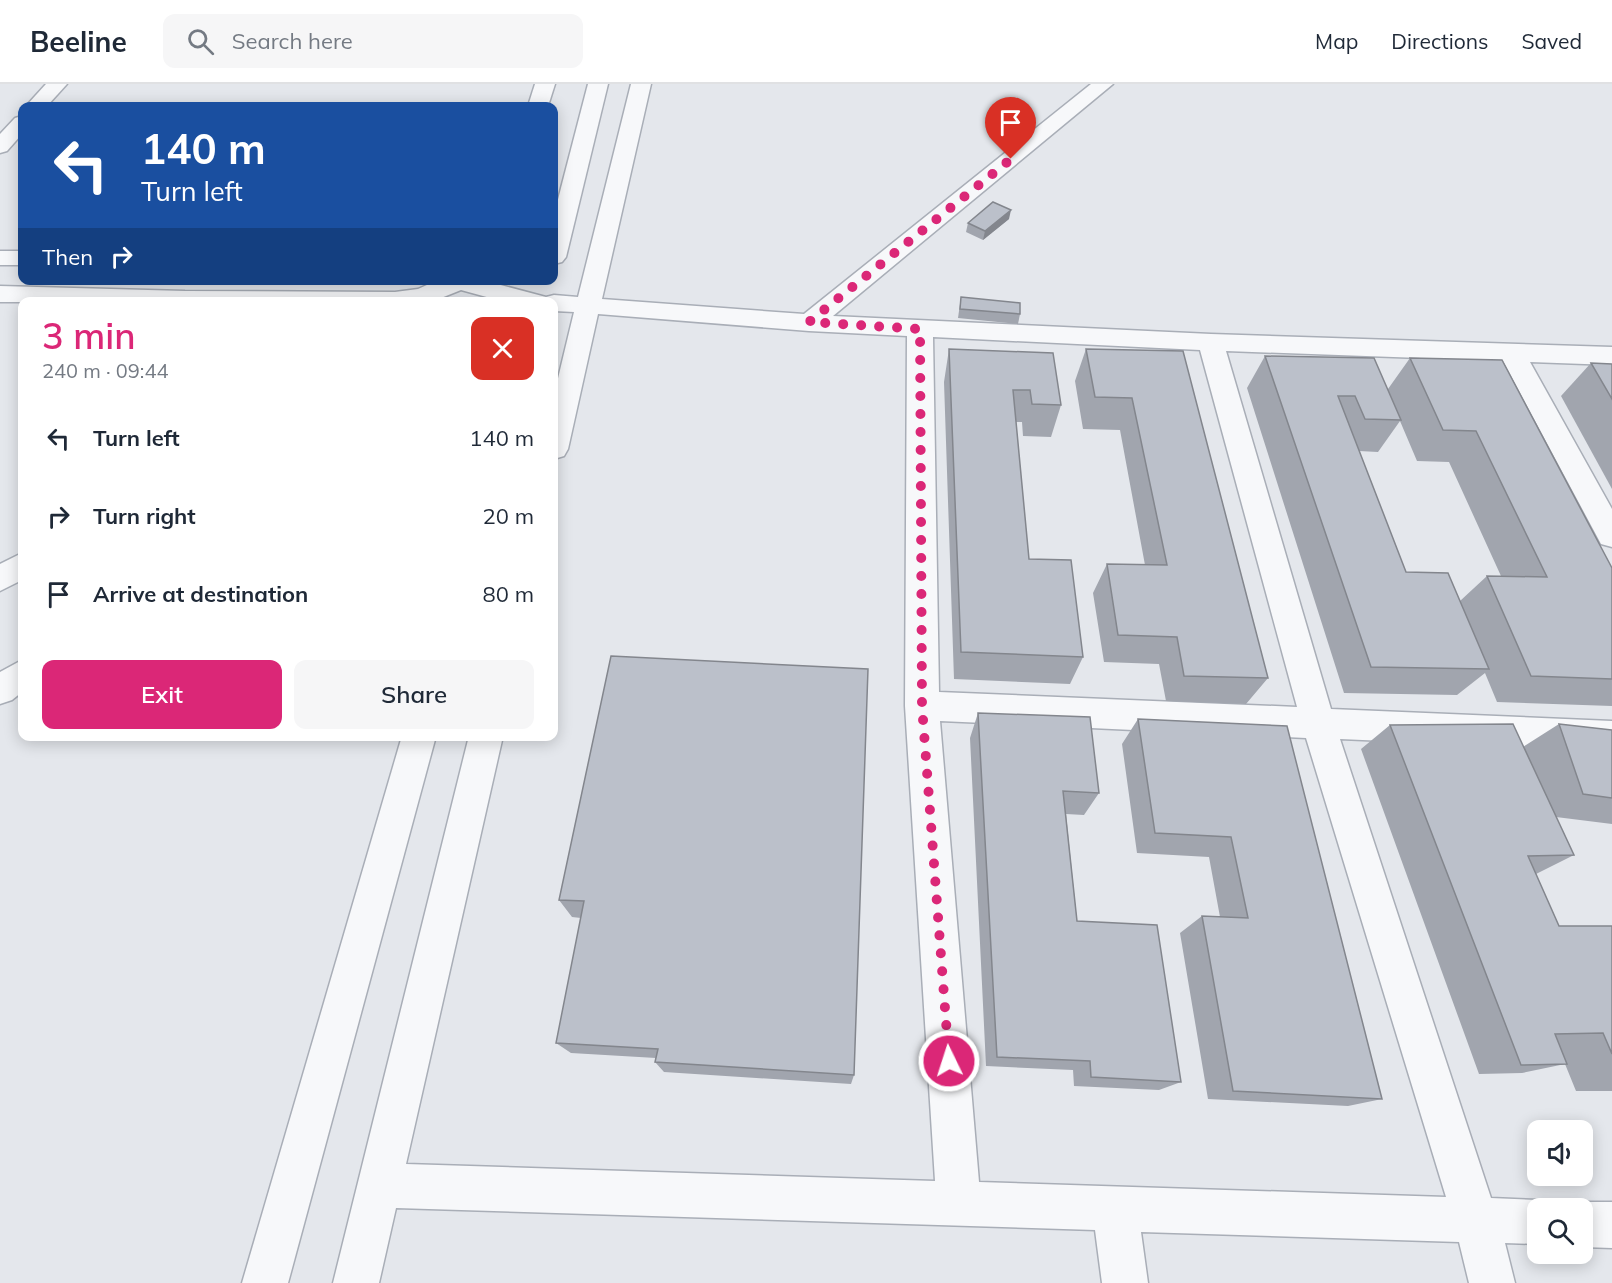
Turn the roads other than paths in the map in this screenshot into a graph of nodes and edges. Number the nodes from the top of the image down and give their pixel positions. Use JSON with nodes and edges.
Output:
{"nodes":[{"id":1,"x":57,"y":84,"type":"edge"},
{"id":2,"x":545,"y":84,"type":"edge"},
{"id":3,"x":598,"y":84,"type":"edge"},
{"id":4,"x":641,"y":84,"type":"edge"},
{"id":5,"x":1103,"y":84,"type":"edge"},
{"id":6,"x":40,"y":102,"type":"edge"},
{"id":7,"x":539,"y":102,"type":"edge"},
{"id":8,"x":18,"y":127,"type":"edge"},
{"id":9,"x":0,"y":147,"type":"edge"},
{"id":10,"x":558,"y":240,"type":"edge"},
{"id":11,"x":0,"y":258,"type":"edge"},
{"id":12,"x":18,"y":258,"type":"edge"},
{"id":13,"x":448,"y":285,"type":"edge"},
{"id":14,"x":466,"y":285,"type":"edge"},
{"id":15,"x":0,"y":294,"type":"edge"},
{"id":16,"x":98,"y":297,"type":"edge"},
{"id":17,"x":424,"y":297,"type":"edge"},
{"id":18,"x":516,"y":297,"type":"edge"},
{"id":19,"x":558,"y":303,"type":"edge"},
{"id":20,"x":587,"y":305,"type":"junction"},
{"id":21,"x":809,"y":322,"type":"junction"},
{"id":22,"x":920,"y":329,"type":"junction"},
{"id":23,"x":1211,"y":342,"type":"junction"},
{"id":24,"x":1511,"y":351,"type":"junction"},
{"id":25,"x":1612,"y":356,"type":"edge"},
{"id":26,"x":558,"y":432,"type":"edge"},
{"id":27,"x":1612,"y":536,"type":"edge"},
{"id":28,"x":18,"y":568,"type":"edge"},
{"id":29,"x":0,"y":579,"type":"edge"},
{"id":30,"x":18,"y":677,"type":"edge"},
{"id":31,"x":0,"y":690,"type":"edge"},
{"id":32,"x":922,"y":706,"type":"junction"},
{"id":33,"x":1318,"y":723,"type":"junction"},
{"id":34,"x":1612,"y":736,"type":"edge"},
{"id":35,"x":418,"y":741,"type":"edge"},
{"id":36,"x":485,"y":741,"type":"edge"},
{"id":37,"x":378,"y":1185,"type":"junction"},
{"id":38,"x":959,"y":1203,"type":"junction"},
{"id":39,"x":1115,"y":1209,"type":"junction"},
{"id":40,"x":1476,"y":1220,"type":"junction"},
{"id":41,"x":1527,"y":1222,"type":"edge"},
{"id":42,"x":1593,"y":1224,"type":"edge"},
{"id":43,"x":1612,"y":1225,"type":"edge"},
{"id":44,"x":265,"y":1283,"type":"edge"},
{"id":45,"x":356,"y":1283,"type":"edge"},
{"id":46,"x":1125,"y":1283,"type":"edge"},
{"id":47,"x":1492,"y":1283,"type":"edge"}],
"edges":[{"from":1,"to":6,"type":"street"},
{"from":2,"to":7,"type":"street"},
{"from":3,"to":10,"type":"street"},
{"from":4,"to":20,"type":"street"},
{"from":5,"to":21,"type":"street"},
{"from":8,"to":9,"type":"street"},
{"from":11,"to":12,"type":"street"},
{"from":13,"to":17,"type":"street"},
{"from":14,"to":18,"type":"street"},
{"from":15,"to":16,"type":"street"},
{"from":19,"to":20,"type":"street"},
{"from":20,"to":21,"type":"street"},
{"from":20,"to":26,"type":"street"},
{"from":21,"to":22,"type":"street"},
{"from":22,"to":23,"type":"street"},
{"from":22,"to":32,"type":"street"},
{"from":23,"to":24,"type":"street"},
{"from":23,"to":33,"type":"street"},
{"from":24,"to":25,"type":"street"},
{"from":24,"to":27,"type":"street"},
{"from":28,"to":29,"type":"street"},
{"from":30,"to":31,"type":"street"},
{"from":32,"to":33,"type":"street"},
{"from":32,"to":38,"type":"street"},
{"from":33,"to":34,"type":"street"},
{"from":33,"to":40,"type":"street"},
{"from":35,"to":44,"type":"street"},
{"from":36,"to":37,"type":"street"},
{"from":37,"to":38,"type":"street"},
{"from":37,"to":45,"type":"street"},
{"from":38,"to":39,"type":"street"},
{"from":39,"to":40,"type":"street"},
{"from":39,"to":46,"type":"street"},
{"from":40,"to":41,"type":"street"},
{"from":40,"to":47,"type":"street"},
{"from":42,"to":43,"type":"street"}]}
